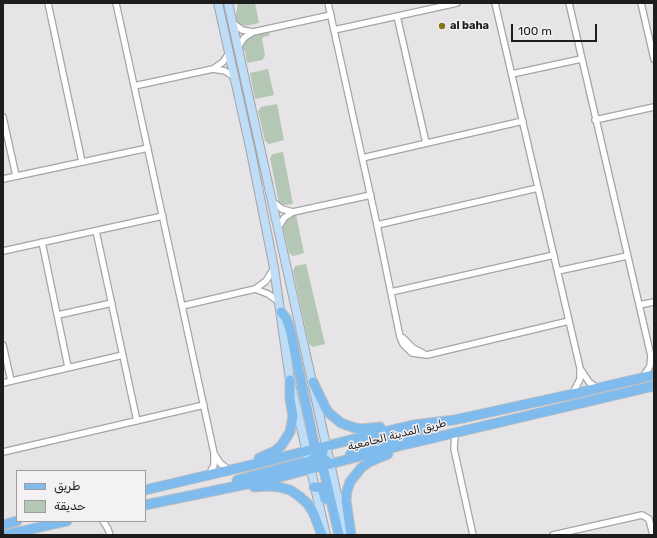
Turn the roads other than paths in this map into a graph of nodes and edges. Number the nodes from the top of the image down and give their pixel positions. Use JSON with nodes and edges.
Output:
{"nodes":[{"id":1,"x":48,"y":3,"type":"edge"},
{"id":2,"x":116,"y":3,"type":"edge"},
{"id":3,"x":218,"y":3,"type":"edge"},
{"id":4,"x":228,"y":3,"type":"edge"},
{"id":5,"x":328,"y":3,"type":"edge"},
{"id":6,"x":457,"y":3,"type":"edge"},
{"id":7,"x":495,"y":3,"type":"edge"},
{"id":8,"x":569,"y":3,"type":"edge"},
{"id":9,"x":641,"y":3,"type":"edge"},
{"id":10,"x":331,"y":14,"type":"junction"},
{"id":11,"x":397,"y":16,"type":"junction"},
{"id":12,"x":233,"y":23,"type":"junction"},
{"id":13,"x":334,"y":30,"type":"junction"},
{"id":14,"x":253,"y":32,"type":"junction"},
{"id":15,"x":238,"y":46,"type":"junction"},
{"id":16,"x":229,"y":53,"type":"junction"},
{"id":17,"x":581,"y":59,"type":"junction"},
{"id":18,"x":654,"y":59,"type":"edge"},
{"id":19,"x":213,"y":69,"type":"junction"},
{"id":20,"x":512,"y":74,"type":"junction"},
{"id":21,"x":235,"y":81,"type":"junction"},
{"id":22,"x":134,"y":86,"type":"junction"},
{"id":23,"x":654,"y":107,"type":"edge"},
{"id":24,"x":3,"y":117,"type":"edge"},
{"id":25,"x":596,"y":120,"type":"junction"},
{"id":26,"x":254,"y":121,"type":"junction"},
{"id":27,"x":523,"y":122,"type":"junction"},
{"id":28,"x":426,"y":143,"type":"junction"},
{"id":29,"x":148,"y":148,"type":"junction"},
{"id":30,"x":362,"y":158,"type":"junction"},
{"id":31,"x":82,"y":162,"type":"junction"},
{"id":32,"x":16,"y":176,"type":"junction"},
{"id":33,"x":3,"y":179,"type":"edge"},
{"id":34,"x":538,"y":188,"type":"junction"},
{"id":35,"x":371,"y":195,"type":"junction"},
{"id":36,"x":273,"y":202,"type":"junction"},
{"id":37,"x":293,"y":212,"type":"junction"},
{"id":38,"x":163,"y":216,"type":"junction"},
{"id":39,"x":377,"y":225,"type":"junction"},
{"id":40,"x":278,"y":228,"type":"junction"},
{"id":41,"x":96,"y":231,"type":"junction"},
{"id":42,"x":42,"y":242,"type":"junction"},
{"id":43,"x":3,"y":250,"type":"edge"},
{"id":44,"x":554,"y":255,"type":"junction"},
{"id":45,"x":627,"y":256,"type":"junction"},
{"id":46,"x":274,"y":268,"type":"junction"},
{"id":47,"x":558,"y":271,"type":"junction"},
{"id":48,"x":255,"y":289,"type":"junction"},
{"id":49,"x":391,"y":292,"type":"junction"},
{"id":50,"x":280,"y":302,"type":"junction"},
{"id":51,"x":654,"y":302,"type":"edge"},
{"id":52,"x":112,"y":303,"type":"junction"},
{"id":53,"x":639,"y":305,"type":"junction"},
{"id":54,"x":182,"y":306,"type":"junction"},
{"id":55,"x":281,"y":312,"type":"junction"},
{"id":56,"x":58,"y":316,"type":"junction"},
{"id":57,"x":569,"y":321,"type":"junction"},
{"id":58,"x":3,"y":345,"type":"edge"},
{"id":59,"x":123,"y":355,"type":"junction"},
{"id":60,"x":651,"y":356,"type":"junction"},
{"id":61,"x":654,"y":362,"type":"edge"},
{"id":62,"x":68,"y":367,"type":"junction"},
{"id":63,"x":580,"y":368,"type":"junction"},
{"id":64,"x":654,"y":375,"type":"edge"},
{"id":65,"x":641,"y":378,"type":"junction"},
{"id":66,"x":290,"y":380,"type":"junction"},
{"id":67,"x":11,"y":381,"type":"junction"},
{"id":68,"x":313,"y":382,"type":"junction"},
{"id":69,"x":3,"y":383,"type":"edge"},
{"id":70,"x":654,"y":386,"type":"edge"},
{"id":71,"x":598,"y":389,"type":"junction"},
{"id":72,"x":573,"y":394,"type":"junction"},
{"id":73,"x":204,"y":405,"type":"junction"},
{"id":74,"x":137,"y":421,"type":"junction"},
{"id":75,"x":434,"y":423,"type":"junction"},
{"id":76,"x":413,"y":425,"type":"junction"},
{"id":77,"x":422,"y":429,"type":"junction"},
{"id":78,"x":455,"y":433,"type":"junction"},
{"id":79,"x":443,"y":436,"type":"junction"},
{"id":80,"x":403,"y":445,"type":"junction"},
{"id":81,"x":454,"y":449,"type":"junction"},
{"id":82,"x":3,"y":452,"type":"edge"},
{"id":83,"x":214,"y":453,"type":"junction"},
{"id":84,"x":317,"y":455,"type":"junction"},
{"id":85,"x":352,"y":458,"type":"junction"},
{"id":86,"x":327,"y":465,"type":"junction"},
{"id":87,"x":247,"y":466,"type":"junction"},
{"id":88,"x":229,"y":470,"type":"junction"},
{"id":89,"x":209,"y":475,"type":"junction"},
{"id":90,"x":314,"y":487,"type":"junction"},
{"id":91,"x":146,"y":490,"type":"edge"},
{"id":92,"x":213,"y":490,"type":"junction"},
{"id":93,"x":146,"y":505,"type":"edge"},
{"id":94,"x":16,"y":521,"type":"edge"},
{"id":95,"x":64,"y":522,"type":"edge"},
{"id":96,"x":104,"y":522,"type":"edge"},
{"id":97,"x":3,"y":524,"type":"edge"},
{"id":98,"x":5,"y":535,"type":"edge"},
{"id":99,"x":110,"y":535,"type":"edge"},
{"id":100,"x":322,"y":535,"type":"edge"},
{"id":101,"x":326,"y":535,"type":"edge"},
{"id":102,"x":334,"y":535,"type":"edge"},
{"id":103,"x":339,"y":535,"type":"edge"},
{"id":104,"x":346,"y":535,"type":"edge"},
{"id":105,"x":351,"y":535,"type":"edge"},
{"id":106,"x":473,"y":535,"type":"edge"},
{"id":107,"x":553,"y":535,"type":"edge"},
{"id":108,"x":653,"y":535,"type":"edge"}],
"edges":[{"from":1,"to":31,"type":"street"},
{"from":2,"to":22,"type":"street"},
{"from":3,"to":16,"type":"main road"},
{"from":4,"to":12,"type":"main road"},
{"from":5,"to":10,"type":"street"},
{"from":6,"to":11,"type":"street"},
{"from":7,"to":20,"type":"street"},
{"from":8,"to":17,"type":"street"},
{"from":9,"to":18,"type":"street"},
{"from":10,"to":13,"type":"street"},
{"from":10,"to":14,"type":"street"},
{"from":11,"to":13,"type":"street"},
{"from":11,"to":28,"type":"street"},
{"from":12,"to":14,"type":"street"},
{"from":12,"to":15,"type":"main road"},
{"from":13,"to":30,"type":"street"},
{"from":14,"to":15,"type":"street"},
{"from":15,"to":26,"type":"main road"},
{"from":16,"to":19,"type":"street"},
{"from":16,"to":21,"type":"main road"},
{"from":17,"to":20,"type":"street"},
{"from":17,"to":25,"type":"street"},
{"from":19,"to":21,"type":"street"},
{"from":19,"to":22,"type":"street"},
{"from":20,"to":27,"type":"street"},
{"from":21,"to":26,"type":"main road"},
{"from":21,"to":46,"type":"main road"},
{"from":22,"to":29,"type":"street"},
{"from":23,"to":25,"type":"street"},
{"from":24,"to":32,"type":"street"},
{"from":25,"to":45,"type":"street"},
{"from":26,"to":36,"type":"main road"},
{"from":27,"to":28,"type":"street"},
{"from":27,"to":34,"type":"street"},
{"from":28,"to":30,"type":"street"},
{"from":29,"to":31,"type":"street"},
{"from":29,"to":38,"type":"street"},
{"from":30,"to":35,"type":"street"},
{"from":31,"to":32,"type":"street"},
{"from":32,"to":33,"type":"street"},
{"from":34,"to":39,"type":"street"},
{"from":34,"to":44,"type":"street"},
{"from":35,"to":37,"type":"street"},
{"from":35,"to":39,"type":"street"},
{"from":36,"to":37,"type":"street"},
{"from":36,"to":40,"type":"main road"},
{"from":37,"to":40,"type":"street"},
{"from":38,"to":41,"type":"street"},
{"from":38,"to":54,"type":"street"},
{"from":39,"to":49,"type":"street"},
{"from":40,"to":68,"type":"main road"},
{"from":41,"to":42,"type":"street"},
{"from":41,"to":52,"type":"street"},
{"from":42,"to":43,"type":"street"},
{"from":42,"to":56,"type":"street"},
{"from":44,"to":47,"type":"street"},
{"from":44,"to":49,"type":"street"},
{"from":45,"to":47,"type":"street"},
{"from":45,"to":53,"type":"street"},
{"from":46,"to":48,"type":"street"},
{"from":46,"to":50,"type":"main road"},
{"from":47,"to":57,"type":"street"},
{"from":48,"to":50,"type":"street"},
{"from":48,"to":54,"type":"street"},
{"from":49,"to":57,"type":"street"},
{"from":50,"to":55,"type":"main road"},
{"from":51,"to":53,"type":"street"},
{"from":52,"to":56,"type":"street"},
{"from":52,"to":59,"type":"street"},
{"from":53,"to":60,"type":"street"},
{"from":54,"to":73,"type":"street"},
{"from":55,"to":66,"type":"main road"},
{"from":55,"to":84,"type":"main road"},
{"from":56,"to":62,"type":"street"},
{"from":57,"to":63,"type":"street"},
{"from":58,"to":67,"type":"street"},
{"from":59,"to":62,"type":"street"},
{"from":59,"to":74,"type":"street"},
{"from":60,"to":61,"type":"street"},
{"from":60,"to":65,"type":"street"},
{"from":62,"to":67,"type":"street"},
{"from":63,"to":71,"type":"street"},
{"from":63,"to":72,"type":"street"},
{"from":64,"to":65,"type":"main road","name":"طريق المدينة الجامعية"},
{"from":65,"to":71,"type":"main road","name":"طريق المدينة الجامعية"},
{"from":66,"to":84,"type":"main road"},
{"from":66,"to":87,"type":"main road"},
{"from":67,"to":69,"type":"street"},
{"from":68,"to":76,"type":"main road"},
{"from":68,"to":84,"type":"main road"},
{"from":70,"to":78,"type":"main road","name":"طريق المدينة الجامعية"},
{"from":71,"to":72,"type":"main road","name":"طريق المدينة الجامعية"},
{"from":72,"to":75,"type":"main road","name":"طريق المدينة الجامعية"},
{"from":73,"to":74,"type":"street"},
{"from":73,"to":83,"type":"street"},
{"from":74,"to":82,"type":"street"},
{"from":75,"to":76,"type":"main road","name":"طريق المدينة الجامعية"},
{"from":75,"to":77,"type":"main road"},
{"from":76,"to":84,"type":"main road","name":"طريق المدينة الجامعية"},
{"from":77,"to":84,"type":"main road"},
{"from":77,"to":85,"type":"main road"},
{"from":78,"to":79,"type":"main road","name":"طريق المدينة الجامعية"},
{"from":78,"to":81,"type":"street"},
{"from":79,"to":80,"type":"main road","name":"طريق المدينة الجامعية"},
{"from":79,"to":81,"type":"street"},
{"from":80,"to":85,"type":"main road","name":"طريق المدينة الجامعية"},
{"from":80,"to":105,"type":"main road"},
{"from":81,"to":106,"type":"street"},
{"from":83,"to":88,"type":"street"},
{"from":83,"to":89,"type":"street"},
{"from":84,"to":86,"type":"main road"},
{"from":84,"to":86,"type":"main road","name":"طريق المدينة الجامعية"},
{"from":84,"to":87,"type":"main road","name":"طريق المدينة الجامعية"},
{"from":84,"to":90,"type":"main road"},
{"from":84,"to":92,"type":"main road"},
{"from":85,"to":86,"type":"main road","name":"طريق المدينة الجامعية"},
{"from":86,"to":103,"type":"main road"},
{"from":86,"to":104,"type":"main road"},
{"from":87,"to":88,"type":"main road","name":"طريق المدينة الجامعية"},
{"from":88,"to":89,"type":"main road","name":"طريق المدينة الجامعية"},
{"from":89,"to":91,"type":"main road","name":"طريق المدينة الجامعية"},
{"from":90,"to":101,"type":"main road"},
{"from":90,"to":102,"type":"main road"},
{"from":92,"to":93,"type":"main road"},
{"from":92,"to":100,"type":"main road"},
{"from":94,"to":97,"type":"main road"},
{"from":95,"to":98,"type":"main road"},
{"from":96,"to":99,"type":"street"},
{"from":107,"to":108,"type":"street"}]}
